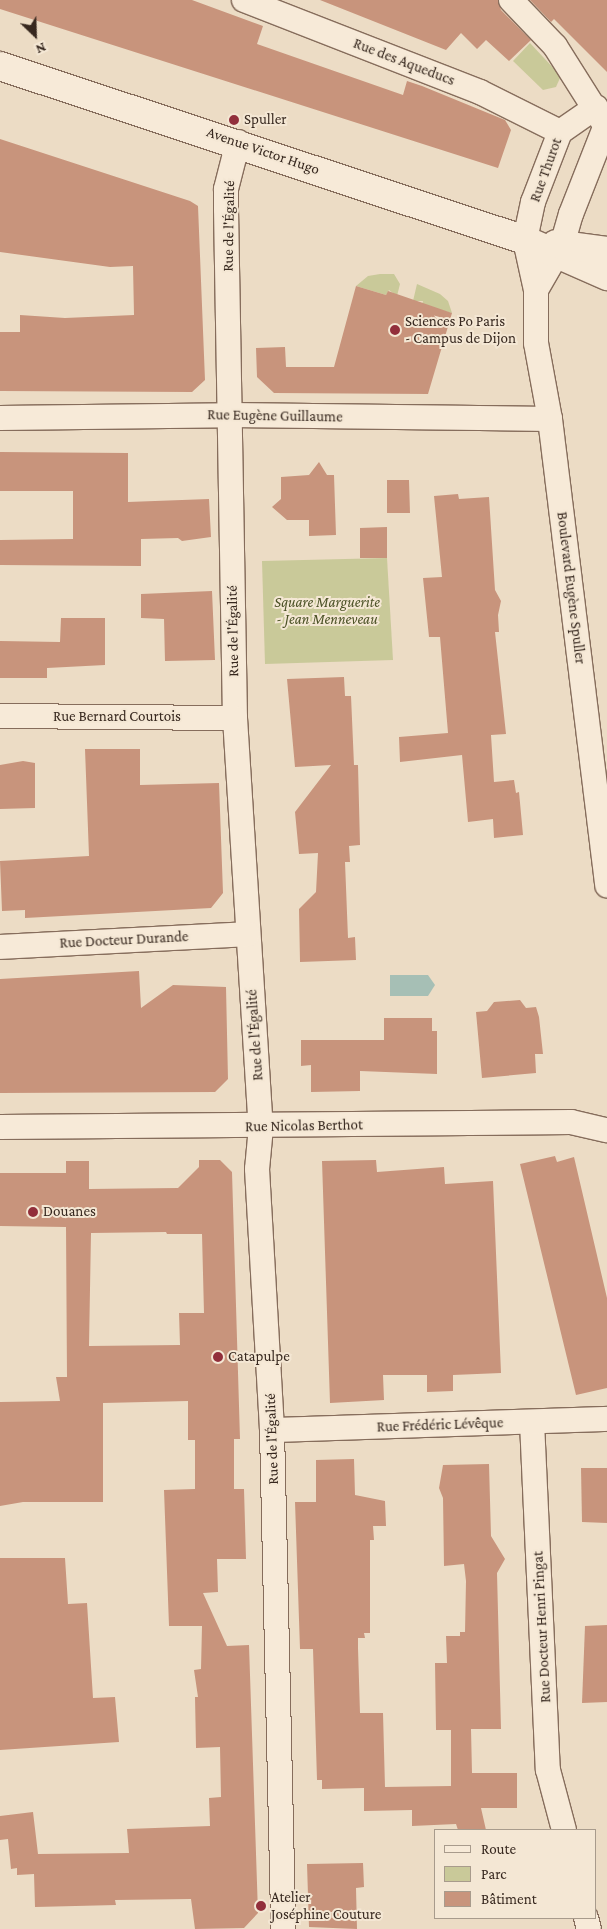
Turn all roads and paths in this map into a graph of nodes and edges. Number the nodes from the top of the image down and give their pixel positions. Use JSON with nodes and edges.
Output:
{"nodes":[{"id":1,"x":244,"y":0,"type":"edge"},
{"id":2,"x":511,"y":0,"type":"edge"},
{"id":3,"x":0,"y":66,"type":"edge"},
{"id":4,"x":602,"y":118,"type":"edge"},
{"id":5,"x":560,"y":132,"type":"junction"},
{"id":6,"x":238,"y":142,"type":"junction"},
{"id":7,"x":525,"y":240,"type":"junction"},
{"id":8,"x":559,"y":250,"type":"junction"},
{"id":9,"x":607,"y":251,"type":"edge"},
{"id":10,"x":607,"y":276,"type":"edge"},
{"id":11,"x":536,"y":290,"type":"junction"},
{"id":12,"x":231,"y":415,"type":"junction"},
{"id":13,"x":0,"y":418,"type":"edge"},
{"id":14,"x":550,"y":420,"type":"junction"},
{"id":15,"x":0,"y":716,"type":"edge"},
{"id":16,"x":235,"y":718,"type":"junction"},
{"id":17,"x":607,"y":886,"type":"edge"},
{"id":18,"x":248,"y":934,"type":"junction"},
{"id":19,"x":0,"y":947,"type":"edge"},
{"id":20,"x":0,"y":1127,"type":"edge"},
{"id":21,"x":261,"y":1127,"type":"junction"},
{"id":22,"x":607,"y":1130,"type":"edge"},
{"id":23,"x":607,"y":1419,"type":"edge"},
{"id":24,"x":532,"y":1422,"type":"junction"},
{"id":25,"x":272,"y":1430,"type":"junction"},
{"id":26,"x":564,"y":1829,"type":"edge"},
{"id":27,"x":283,"y":1929,"type":"edge"}],
"edges":[{"from":1,"to":5,"type":"street","name":"Rue des Aqueducs"},
{"from":2,"to":4,"type":"street"},
{"from":3,"to":6,"type":"main road","name":"Avenue Victor Hugo"},
{"from":4,"to":5,"type":"street","name":"Rue Thurot"},
{"from":4,"to":8,"type":"street"},
{"from":5,"to":7,"type":"street","name":"Rue Thurot"},
{"from":6,"to":7,"type":"main road","name":"Avenue Victor Hugo"},
{"from":6,"to":12,"type":"street","name":"Rue de l'Égalité"},
{"from":7,"to":8,"type":"main road","name":"Avenue Victor Hugo"},
{"from":7,"to":11,"type":"street","name":"Boulevard Eugène Spuller"},
{"from":8,"to":9,"type":"main road","name":"Avenue Victor Hugo"},
{"from":8,"to":10,"type":"main road","name":"Avenue Victor Hugo"},
{"from":8,"to":11,"type":"street","name":"Boulevard Eugène Spuller"},
{"from":11,"to":14,"type":"street","name":"Boulevard Eugène Spuller"},
{"from":12,"to":13,"type":"street","name":"Rue Eugène Guillaume"},
{"from":12,"to":14,"type":"street","name":"Rue Eugène Guillaume"},
{"from":12,"to":16,"type":"street","name":"Rue de l'Égalité"},
{"from":14,"to":17,"type":"street","name":"Boulevard Eugène Spuller"},
{"from":15,"to":16,"type":"street","name":"Rue Bernard Courtois"},
{"from":16,"to":18,"type":"street","name":"Rue de l'Égalité"},
{"from":18,"to":19,"type":"street","name":"Rue Docteur Durande"},
{"from":18,"to":21,"type":"street","name":"Rue de l'Égalité"},
{"from":20,"to":21,"type":"street","name":"Rue Nicolas Berthot"},
{"from":21,"to":22,"type":"street","name":"Rue Nicolas Berthot"},
{"from":21,"to":25,"type":"street","name":"Rue de l'Égalité"},
{"from":23,"to":24,"type":"street","name":"Rue Frédéric Lévêque"},
{"from":24,"to":25,"type":"street","name":"Rue Frédéric Lévêque"},
{"from":24,"to":26,"type":"street","name":"Rue Docteur Henri Pingat"},
{"from":25,"to":27,"type":"street","name":"Rue de l'Égalité"}]}
